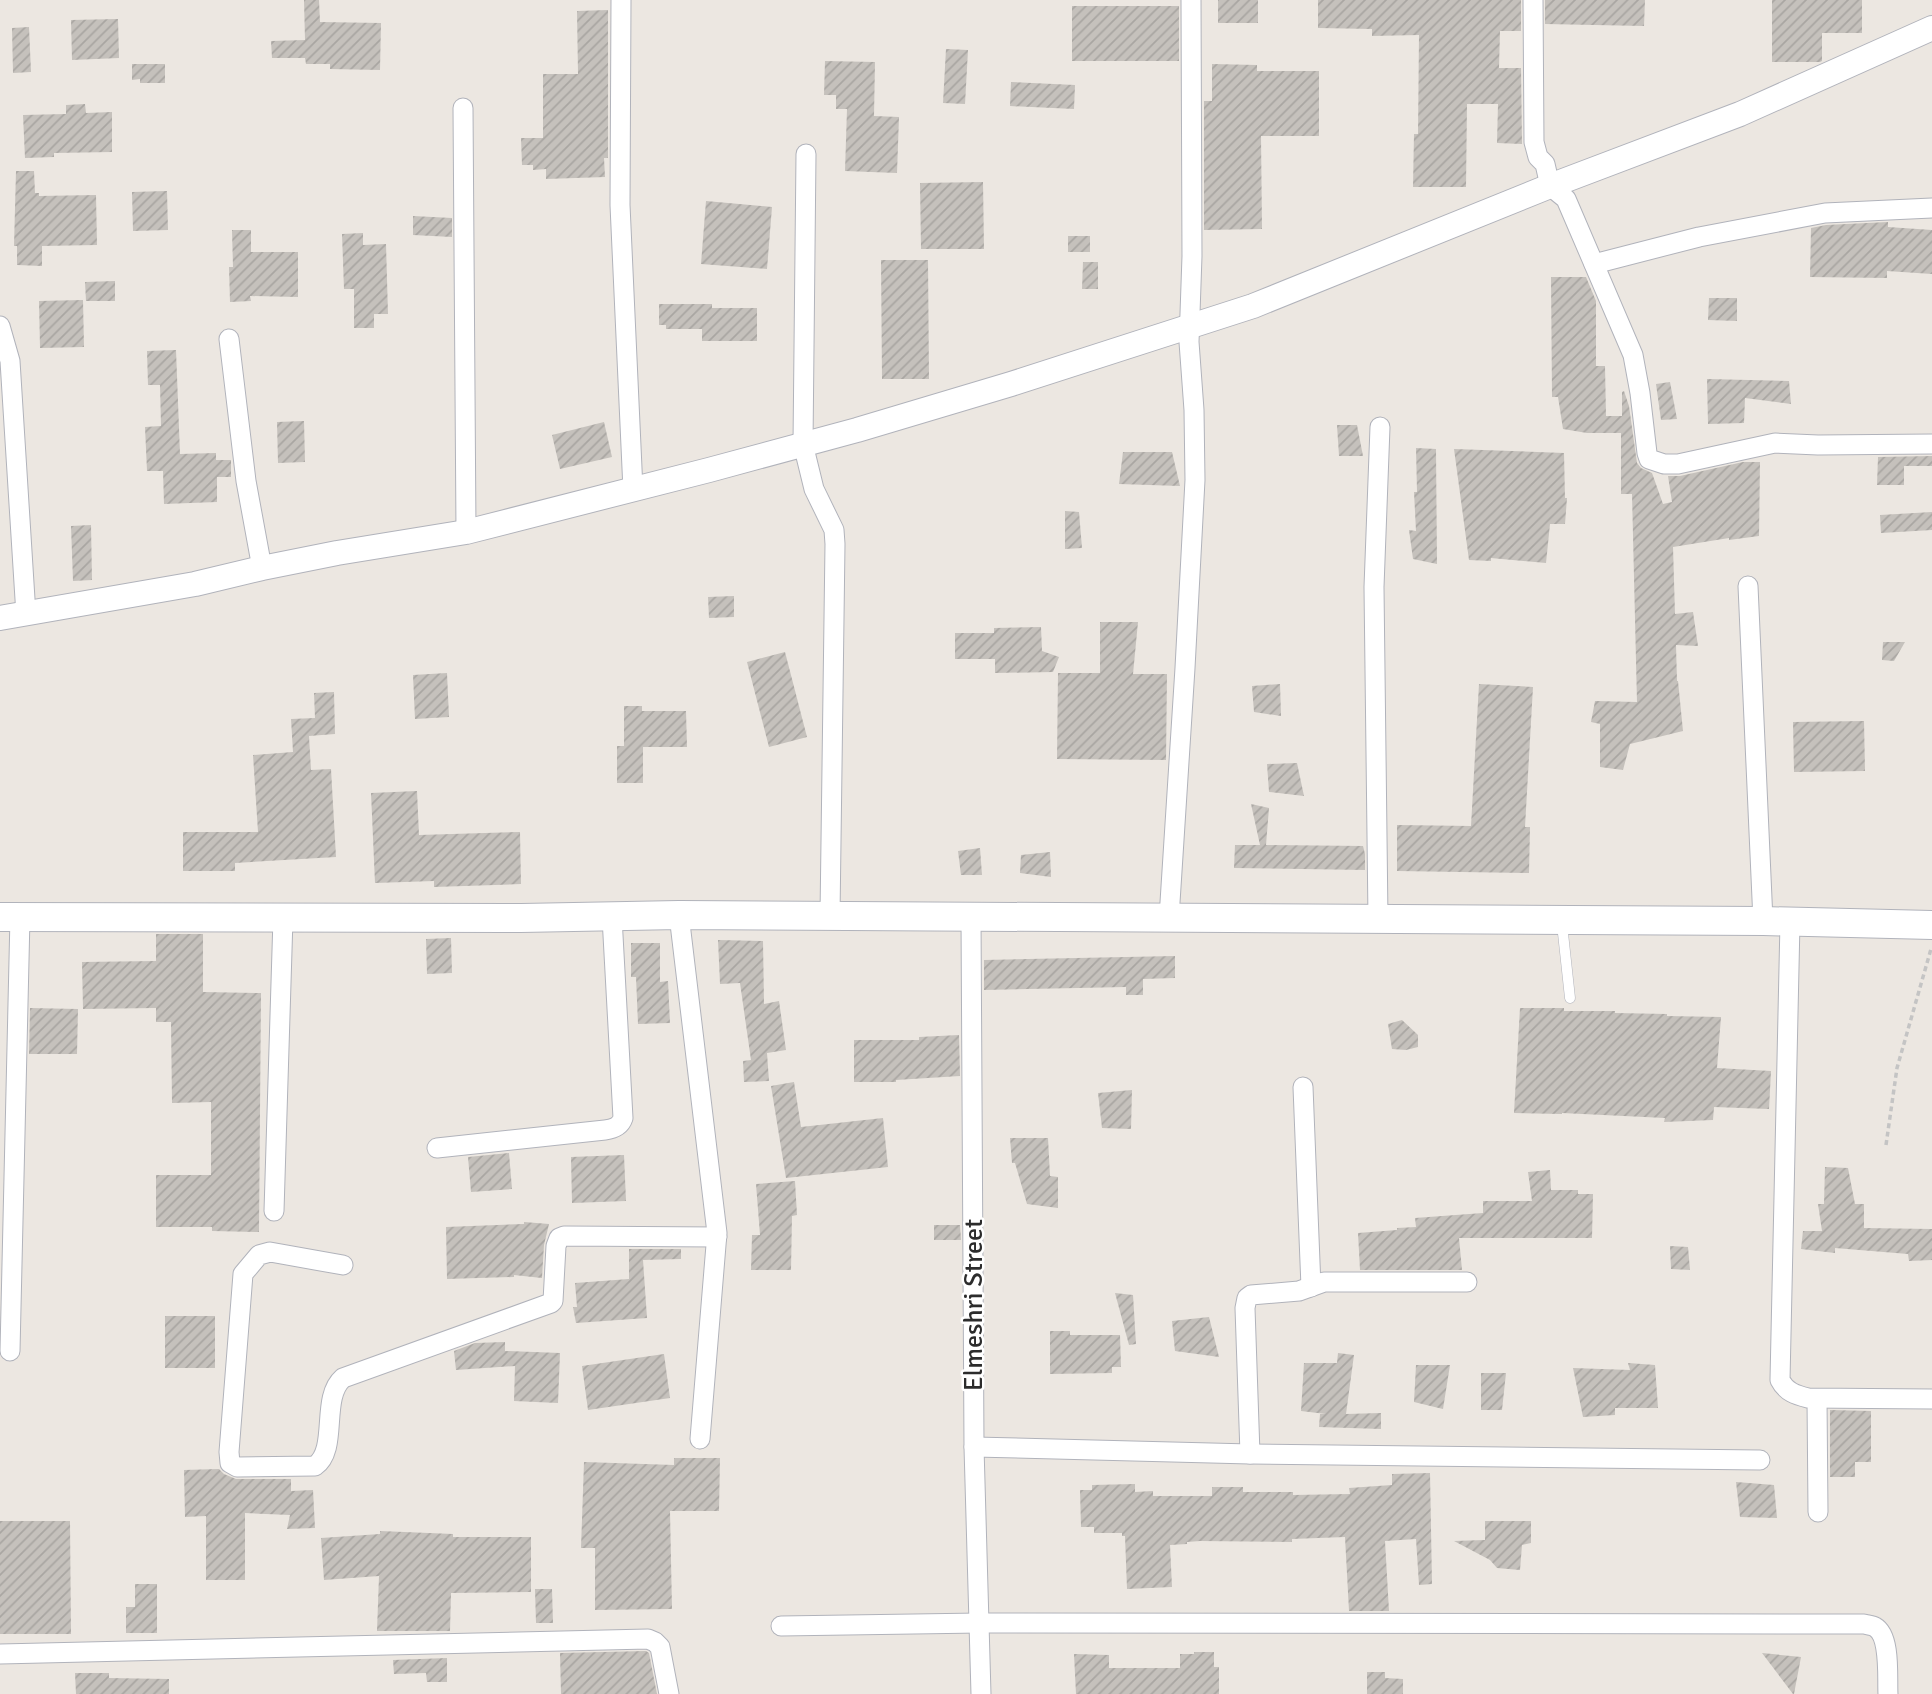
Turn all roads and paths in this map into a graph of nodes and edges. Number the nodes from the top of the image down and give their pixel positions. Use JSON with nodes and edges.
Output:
{"nodes":[{"id":1,"x":621,"y":0,"type":"edge"},
{"id":2,"x":1191,"y":0,"type":"edge"},
{"id":3,"x":1533,"y":0,"type":"edge"},
{"id":4,"x":1932,"y":28,"type":"edge"},
{"id":5,"x":463,"y":108,"type":"dead end"},
{"id":6,"x":806,"y":154,"type":"dead end"},
{"id":7,"x":1550,"y":186,"type":"junction"},
{"id":8,"x":1932,"y":208,"type":"edge"},
{"id":9,"x":1594,"y":264,"type":"junction"},
{"id":10,"x":0,"y":326,"type":"edge"},
{"id":11,"x":1189,"y":326,"type":"junction"},
{"id":12,"x":229,"y":339,"type":"dead end"},
{"id":13,"x":1380,"y":427,"type":"dead end"},
{"id":14,"x":803,"y":444,"type":"junction"},
{"id":15,"x":1932,"y":444,"type":"edge"},
{"id":16,"x":633,"y":490,"type":"junction"},
{"id":17,"x":466,"y":532,"type":"junction"},
{"id":18,"x":262,"y":568,"type":"junction"},
{"id":19,"x":1748,"y":586,"type":"dead end"},
{"id":20,"x":26,"y":615,"type":"junction"},
{"id":21,"x":0,"y":618,"type":"edge"},
{"id":22,"x":680,"y":915,"type":"junction"},
{"id":23,"x":830,"y":916,"type":"junction"},
{"id":24,"x":10,"y":917,"type":"edge"},
{"id":25,"x":612,"y":917,"type":"junction"},
{"id":26,"x":971,"y":917,"type":"junction"},
{"id":27,"x":283,"y":918,"type":"junction"},
{"id":28,"x":1169,"y":918,"type":"junction"},
{"id":29,"x":1378,"y":919,"type":"junction"},
{"id":30,"x":1561,"y":920,"type":"junction"},
{"id":31,"x":1777,"y":921,"type":"junction"},
{"id":32,"x":1932,"y":925,"type":"edge"},
{"id":33,"x":1932,"y":947,"type":"edge"},
{"id":34,"x":1570,"y":998,"type":"dead end"},
{"id":35,"x":1303,"y":1087,"type":"dead end"},
{"id":36,"x":1886,"y":1145,"type":"dead end"},
{"id":37,"x":437,"y":1148,"type":"dead end"},
{"id":38,"x":274,"y":1211,"type":"dead end"},
{"id":39,"x":717,"y":1237,"type":"junction"},
{"id":40,"x":343,"y":1265,"type":"dead end"},
{"id":41,"x":1468,"y":1282,"type":"dead end"},
{"id":42,"x":1311,"y":1287,"type":"junction"},
{"id":43,"x":10,"y":1351,"type":"dead end"},
{"id":44,"x":1817,"y":1399,"type":"junction"},
{"id":45,"x":1932,"y":1399,"type":"edge"},
{"id":46,"x":700,"y":1439,"type":"dead end"},
{"id":47,"x":974,"y":1447,"type":"junction"},
{"id":48,"x":1250,"y":1454,"type":"junction"},
{"id":49,"x":1760,"y":1460,"type":"dead end"},
{"id":50,"x":1818,"y":1512,"type":"dead end"},
{"id":51,"x":980,"y":1623,"type":"junction"},
{"id":52,"x":781,"y":1626,"type":"dead end"},
{"id":53,"x":0,"y":1654,"type":"edge"},
{"id":54,"x":669,"y":1694,"type":"edge"},
{"id":55,"x":982,"y":1694,"type":"edge"},
{"id":56,"x":1888,"y":1694,"type":"edge"}],
"edges":[{"from":1,"to":16,"type":"street"},
{"from":2,"to":11,"type":"street"},
{"from":3,"to":7,"type":"street"},
{"from":4,"to":7,"type":"street"},
{"from":5,"to":17,"type":"street"},
{"from":6,"to":14,"type":"street"},
{"from":7,"to":9,"type":"street"},
{"from":7,"to":11,"type":"street"},
{"from":8,"to":9,"type":"street"},
{"from":9,"to":15,"type":"street"},
{"from":10,"to":20,"type":"street"},
{"from":11,"to":14,"type":"street"},
{"from":11,"to":28,"type":"street"},
{"from":12,"to":18,"type":"street"},
{"from":13,"to":29,"type":"street"},
{"from":14,"to":16,"type":"street"},
{"from":14,"to":23,"type":"street"},
{"from":16,"to":17,"type":"street"},
{"from":17,"to":18,"type":"street"},
{"from":18,"to":20,"type":"street"},
{"from":19,"to":31,"type":"street"},
{"from":20,"to":21,"type":"street"},
{"from":22,"to":23,"type":"main road"},
{"from":22,"to":25,"type":"main road"},
{"from":22,"to":39,"type":"street"},
{"from":23,"to":26,"type":"main road"},
{"from":24,"to":27,"type":"main road"},
{"from":24,"to":43,"type":"street"},
{"from":25,"to":27,"type":"main road"},
{"from":25,"to":37,"type":"street"},
{"from":26,"to":28,"type":"main road"},
{"from":26,"to":47,"type":"street","name":"Elmeshri Street"},
{"from":27,"to":38,"type":"street"},
{"from":28,"to":29,"type":"main road"},
{"from":29,"to":30,"type":"main road"},
{"from":30,"to":31,"type":"main road"},
{"from":30,"to":34,"type":"lane"},
{"from":31,"to":32,"type":"main road"},
{"from":31,"to":44,"type":"street"},
{"from":33,"to":36,"type":"path"},
{"from":35,"to":42,"type":"street"},
{"from":39,"to":40,"type":"street"},
{"from":39,"to":46,"type":"street"},
{"from":41,"to":42,"type":"street"},
{"from":42,"to":48,"type":"street"},
{"from":44,"to":45,"type":"street"},
{"from":44,"to":50,"type":"street"},
{"from":47,"to":48,"type":"street"},
{"from":47,"to":51,"type":"street","name":"Elmeshri Street"},
{"from":48,"to":49,"type":"street"},
{"from":51,"to":52,"type":"street"},
{"from":51,"to":55,"type":"street","name":"Elmeshri Street"},
{"from":51,"to":56,"type":"street"},
{"from":53,"to":54,"type":"street"}]}
